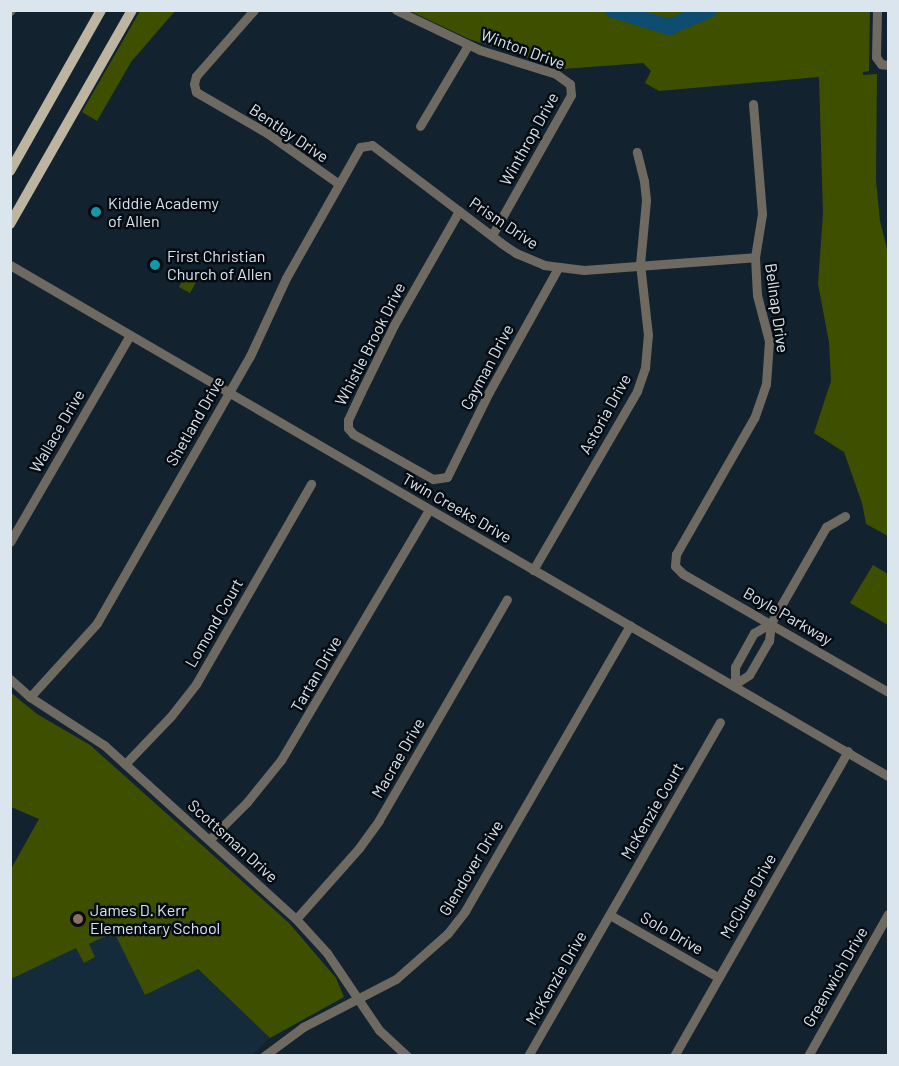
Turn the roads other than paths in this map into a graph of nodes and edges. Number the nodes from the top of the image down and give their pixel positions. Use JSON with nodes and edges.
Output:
{"nodes":[{"id":1,"x":101,"y":10,"type":"edge"},
{"id":2,"x":254,"y":10,"type":"edge"},
{"id":3,"x":396,"y":10,"type":"edge"},
{"id":4,"x":877,"y":10,"type":"edge"},
{"id":5,"x":128,"y":12,"type":"edge"},
{"id":6,"x":468,"y":45,"type":"junction"},
{"id":7,"x":888,"y":65,"type":"edge"},
{"id":8,"x":572,"y":88,"type":"joint"},
{"id":9,"x":753,"y":104,"type":"dead end"},
{"id":10,"x":420,"y":126,"type":"dead end"},
{"id":11,"x":364,"y":145,"type":"joint"},
{"id":12,"x":636,"y":152,"type":"dead end"},
{"id":13,"x":10,"y":171,"type":"edge"},
{"id":14,"x":339,"y":184,"type":"junction"},
{"id":15,"x":459,"y":211,"type":"junction"},
{"id":16,"x":10,"y":224,"type":"edge"},
{"id":17,"x":492,"y":235,"type":"junction"},
{"id":18,"x":755,"y":257,"type":"junction"},
{"id":19,"x":640,"y":264,"type":"junction"},
{"id":20,"x":10,"y":265,"type":"edge"},
{"id":21,"x":558,"y":268,"type":"junction"},
{"id":22,"x":130,"y":335,"type":"junction"},
{"id":23,"x":229,"y":393,"type":"junction"},
{"id":24,"x":442,"y":479,"type":"joint"},
{"id":25,"x":311,"y":484,"type":"dead end"},
{"id":26,"x":429,"y":510,"type":"junction"},
{"id":27,"x":845,"y":516,"type":"dead end"},
{"id":28,"x":10,"y":542,"type":"edge"},
{"id":29,"x":675,"y":566,"type":"joint"},
{"id":30,"x":533,"y":570,"type":"junction"},
{"id":31,"x":507,"y":599,"type":"dead end"},
{"id":32,"x":771,"y":623,"type":"junction"},
{"id":33,"x":630,"y":625,"type":"junction"},
{"id":34,"x":10,"y":679,"type":"edge"},
{"id":35,"x":735,"y":684,"type":"junction"},
{"id":36,"x":888,"y":692,"type":"edge"},
{"id":37,"x":30,"y":697,"type":"junction"},
{"id":38,"x":720,"y":722,"type":"dead end"},
{"id":39,"x":848,"y":751,"type":"junction"},
{"id":40,"x":125,"y":764,"type":"junction"},
{"id":41,"x":888,"y":776,"type":"edge"},
{"id":42,"x":209,"y":840,"type":"junction"},
{"id":43,"x":888,"y":914,"type":"edge"},
{"id":44,"x":610,"y":915,"type":"junction"},
{"id":45,"x":296,"y":919,"type":"junction"},
{"id":46,"x":718,"y":977,"type":"junction"},
{"id":47,"x":357,"y":999,"type":"junction"},
{"id":48,"x":264,"y":1056,"type":"edge"},
{"id":49,"x":407,"y":1056,"type":"edge"},
{"id":50,"x":528,"y":1056,"type":"edge"},
{"id":51,"x":674,"y":1056,"type":"edge"},
{"id":52,"x":808,"y":1056,"type":"edge"}],
"edges":[{"from":1,"to":13,"type":"main road"},
{"from":2,"to":14,"type":"street","name":"Bentley Drive"},
{"from":3,"to":6,"type":"street","name":"Winton Drive"},
{"from":4,"to":7,"type":"street"},
{"from":5,"to":16,"type":"main road"},
{"from":6,"to":8,"type":"street","name":"Winton Drive"},
{"from":6,"to":10,"type":"street"},
{"from":8,"to":17,"type":"street","name":"Winthrop Drive"},
{"from":9,"to":18,"type":"street","name":"Bellnap Drive"},
{"from":11,"to":14,"type":"street","name":"Shetland Drive"},
{"from":11,"to":15,"type":"street","name":"Prism Drive"},
{"from":12,"to":19,"type":"street","name":"Astoria Drive"},
{"from":14,"to":23,"type":"street","name":"Shetland Drive"},
{"from":15,"to":17,"type":"street","name":"Prism Drive"},
{"from":15,"to":24,"type":"street","name":"Whistle Brook Drive"},
{"from":17,"to":21,"type":"street","name":"Prism Drive"},
{"from":18,"to":19,"type":"street","name":"Prism Drive"},
{"from":18,"to":29,"type":"street","name":"Bellnap Drive"},
{"from":19,"to":21,"type":"street","name":"Prism Drive"},
{"from":19,"to":30,"type":"street","name":"Astoria Drive"},
{"from":20,"to":22,"type":"street","name":"Twin Creeks Drive"},
{"from":21,"to":24,"type":"street","name":"Cayman Drive"},
{"from":22,"to":23,"type":"street","name":"Twin Creeks Drive"},
{"from":22,"to":28,"type":"street","name":"Wallace Drive"},
{"from":23,"to":26,"type":"street","name":"Twin Creeks Drive"},
{"from":23,"to":37,"type":"street","name":"Shetland Drive"},
{"from":25,"to":40,"type":"street","name":"Lomond Court"},
{"from":26,"to":30,"type":"street","name":"Twin Creeks Drive"},
{"from":26,"to":42,"type":"street","name":"Tartan Drive"},
{"from":27,"to":32,"type":"street"},
{"from":29,"to":32,"type":"street","name":"Boyle Parkway"},
{"from":30,"to":33,"type":"street","name":"Twin Creeks Drive"},
{"from":31,"to":45,"type":"street","name":"Macrae Drive"},
{"from":32,"to":35,"type":"street"},
{"from":32,"to":35,"type":"street"},
{"from":32,"to":36,"type":"street","name":"Boyle Parkway"},
{"from":33,"to":35,"type":"street","name":"Twin Creeks Drive"},
{"from":33,"to":47,"type":"street","name":"Glendover Drive"},
{"from":34,"to":37,"type":"street","name":"Scottsman Drive"},
{"from":35,"to":39,"type":"street","name":"Twin Creeks Drive"},
{"from":37,"to":40,"type":"street","name":"Scottsman Drive"},
{"from":38,"to":44,"type":"street","name":"McKenzie Court"},
{"from":39,"to":41,"type":"street","name":"Twin Creeks Drive"},
{"from":39,"to":46,"type":"street","name":"McClure Drive"},
{"from":40,"to":42,"type":"street","name":"Scottsman Drive"},
{"from":42,"to":45,"type":"street","name":"Scottsman Drive"},
{"from":43,"to":52,"type":"street","name":"Greenwich Drive"},
{"from":44,"to":46,"type":"street","name":"Solo Drive"},
{"from":44,"to":50,"type":"street","name":"McKenzie Drive"},
{"from":45,"to":47,"type":"street","name":"Scottsman Drive"},
{"from":46,"to":51,"type":"street","name":"McClure Drive"},
{"from":47,"to":48,"type":"street","name":"Glendover Drive"},
{"from":47,"to":49,"type":"street","name":"Scottsman Drive"}]}
